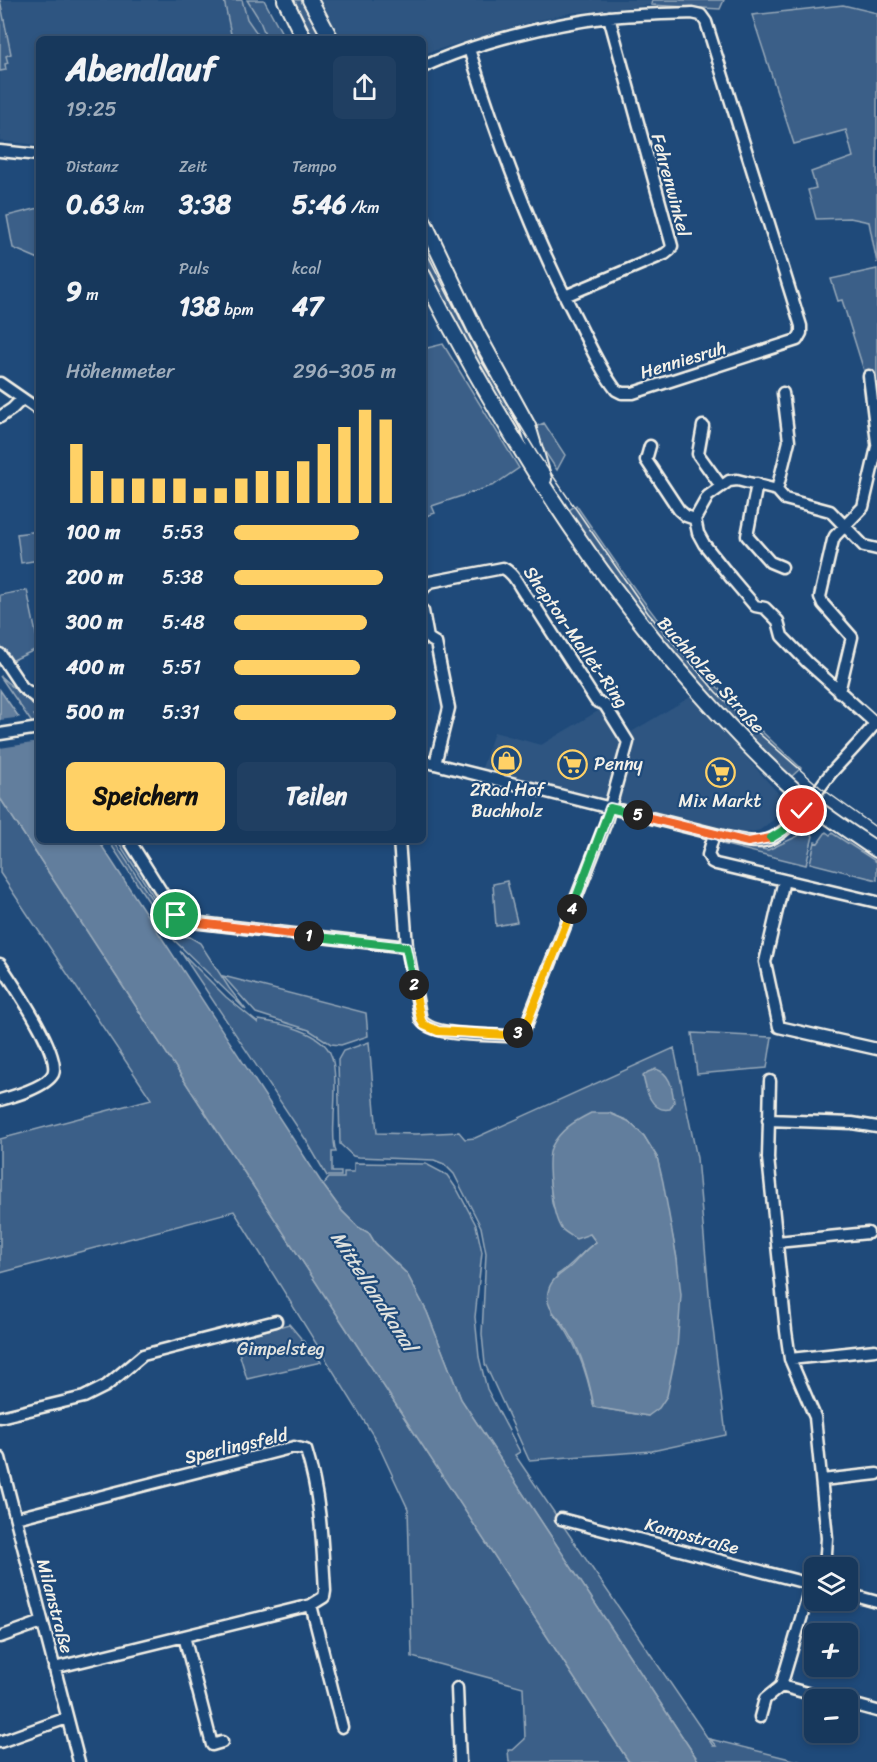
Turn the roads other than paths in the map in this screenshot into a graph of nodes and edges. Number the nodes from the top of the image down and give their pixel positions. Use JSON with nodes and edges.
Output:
{"nodes":[{"id":1,"x":285,"y":0,"type":"edge"},
{"id":2,"x":310,"y":0,"type":"edge"},
{"id":3,"x":609,"y":17,"type":"junction"},
{"id":4,"x":303,"y":36,"type":"edge"},
{"id":5,"x":328,"y":36,"type":"edge"},
{"id":6,"x":469,"y":49,"type":"junction"},
{"id":7,"x":426,"y":66,"type":"edge"},
{"id":8,"x":0,"y":151,"type":"edge"},
{"id":9,"x":36,"y":155,"type":"edge"},
{"id":10,"x":426,"y":226,"type":"edge"},
{"id":11,"x":426,"y":281,"type":"edge"},
{"id":12,"x":565,"y":296,"type":"junction"},
{"id":13,"x":869,"y":376,"type":"dead end"},
{"id":14,"x":0,"y":383,"type":"edge"},
{"id":15,"x":783,"y":393,"type":"dead end"},
{"id":16,"x":21,"y":400,"type":"junction"},
{"id":17,"x":36,"y":408,"type":"edge"},
{"id":18,"x":0,"y":417,"type":"edge"},
{"id":19,"x":703,"y":426,"type":"dead end"},
{"id":20,"x":877,"y":445,"type":"edge"},
{"id":21,"x":650,"y":447,"type":"dead end"},
{"id":22,"x":757,"y":484,"type":"junction"},
{"id":23,"x":721,"y":486,"type":"junction"},
{"id":24,"x":777,"y":490,"type":"junction"},
{"id":25,"x":548,"y":495,"type":"junction"},
{"id":26,"x":696,"y":519,"type":"junction"},
{"id":27,"x":844,"y":526,"type":"junction"},
{"id":28,"x":877,"y":549,"type":"edge"},
{"id":29,"x":782,"y":567,"type":"dead end"},
{"id":30,"x":426,"y":586,"type":"edge"},
{"id":31,"x":426,"y":627,"type":"edge"},
{"id":32,"x":0,"y":654,"type":"edge"},
{"id":33,"x":839,"y":692,"type":"junction"},
{"id":34,"x":36,"y":698,"type":"edge"},
{"id":35,"x":876,"y":723,"type":"edge"},
{"id":36,"x":36,"y":728,"type":"edge"},
{"id":37,"x":0,"y":734,"type":"edge"},
{"id":38,"x":426,"y":762,"type":"edge"},
{"id":39,"x":435,"y":764,"type":"junction"},
{"id":40,"x":808,"y":802,"type":"junction"},
{"id":41,"x":610,"y":808,"type":"junction"},
{"id":42,"x":714,"y":834,"type":"junction"},
{"id":43,"x":131,"y":843,"type":"edge"},
{"id":44,"x":399,"y":843,"type":"edge"},
{"id":45,"x":877,"y":850,"type":"edge"},
{"id":46,"x":784,"y":880,"type":"junction"},
{"id":47,"x":877,"y":902,"type":"edge"},
{"id":48,"x":406,"y":947,"type":"junction"},
{"id":49,"x":0,"y":964,"type":"edge"},
{"id":50,"x":877,"y":1049,"type":"edge"},
{"id":51,"x":770,"y":1081,"type":"dead end"},
{"id":52,"x":0,"y":1100,"type":"edge"},
{"id":53,"x":768,"y":1120,"type":"junction"},
{"id":54,"x":877,"y":1127,"type":"edge"},
{"id":55,"x":868,"y":1233,"type":"dead end"},
{"id":56,"x":777,"y":1242,"type":"junction"},
{"id":57,"x":276,"y":1321,"type":"dead end"},
{"id":58,"x":875,"y":1350,"type":"dead end"},
{"id":59,"x":790,"y":1359,"type":"junction"},
{"id":60,"x":0,"y":1417,"type":"edge"},
{"id":61,"x":0,"y":1458,"type":"edge"},
{"id":62,"x":877,"y":1474,"type":"edge"},
{"id":63,"x":822,"y":1480,"type":"junction"},
{"id":64,"x":16,"y":1518,"type":"junction"},
{"id":65,"x":561,"y":1519,"type":"dead end"},
{"id":66,"x":826,"y":1557,"type":"edge"},
{"id":67,"x":804,"y":1583,"type":"edge"},
{"id":68,"x":858,"y":1597,"type":"edge"},
{"id":69,"x":877,"y":1602,"type":"edge"},
{"id":70,"x":311,"y":1605,"type":"junction"},
{"id":71,"x":805,"y":1611,"type":"edge"},
{"id":72,"x":42,"y":1622,"type":"junction"},
{"id":73,"x":184,"y":1636,"type":"junction"},
{"id":74,"x":0,"y":1637,"type":"edge"},
{"id":75,"x":54,"y":1668,"type":"junction"},
{"id":76,"x":781,"y":1686,"type":"junction"},
{"id":77,"x":457,"y":1688,"type":"dead end"},
{"id":78,"x":804,"y":1692,"type":"edge"},
{"id":79,"x":858,"y":1706,"type":"edge"},
{"id":80,"x":877,"y":1711,"type":"edge"},
{"id":81,"x":760,"y":1717,"type":"dead end"},
{"id":82,"x":67,"y":1718,"type":"junction"},
{"id":83,"x":342,"y":1727,"type":"dead end"},
{"id":84,"x":0,"y":1742,"type":"edge"},
{"id":85,"x":222,"y":1742,"type":"dead end"},
{"id":86,"x":79,"y":1762,"type":"edge"},
{"id":87,"x":460,"y":1762,"type":"edge"}],
"edges":[{"from":1,"to":4,"type":"main road"},
{"from":2,"to":5,"type":"main road"},
{"from":3,"to":6,"type":"street"},
{"from":3,"to":12,"type":"street","name":"Fehrenwinkel"},
{"from":3,"to":12,"type":"street","name":"Henniesruh"},
{"from":6,"to":7,"type":"street"},
{"from":6,"to":12,"type":"street","name":"Henniesruh"},
{"from":8,"to":9,"type":"street"},
{"from":10,"to":25,"type":"main road","name":"Buchholzer Straße"},
{"from":11,"to":25,"type":"main road","name":"Buchholzer Straße"},
{"from":13,"to":20,"type":"street"},
{"from":14,"to":16,"type":"street"},
{"from":15,"to":24,"type":"street"},
{"from":16,"to":17,"type":"street"},
{"from":16,"to":18,"type":"street"},
{"from":19,"to":23,"type":"street"},
{"from":20,"to":27,"type":"street"},
{"from":21,"to":26,"type":"street"},
{"from":22,"to":23,"type":"street"},
{"from":22,"to":24,"type":"street"},
{"from":22,"to":29,"type":"street"},
{"from":23,"to":26,"type":"street"},
{"from":24,"to":27,"type":"street"},
{"from":25,"to":40,"type":"main road","name":"Buchholzer Straße"},
{"from":26,"to":33,"type":"street"},
{"from":27,"to":28,"type":"street"},
{"from":27,"to":33,"type":"street"},
{"from":30,"to":41,"type":"street","name":"Shepton-Mallet-Ring"},
{"from":31,"to":39,"type":"street"},
{"from":32,"to":34,"type":"street"},
{"from":33,"to":35,"type":"street"},
{"from":35,"to":40,"type":"street"},
{"from":36,"to":37,"type":"street"},
{"from":38,"to":39,"type":"street"},
{"from":39,"to":41,"type":"street"},
{"from":40,"to":42,"type":"street"},
{"from":40,"to":45,"type":"main road","name":"Buchholzer Straße"},
{"from":41,"to":42,"type":"street"},
{"from":41,"to":48,"type":"street","name":"Shepton-Mallet-Ring"},
{"from":42,"to":46,"type":"street"},
{"from":43,"to":48,"type":"street"},
{"from":44,"to":48,"type":"street"},
{"from":46,"to":47,"type":"street"},
{"from":46,"to":50,"type":"street"},
{"from":49,"to":52,"type":"street"},
{"from":51,"to":53,"type":"street"},
{"from":53,"to":54,"type":"street"},
{"from":53,"to":56,"type":"street"},
{"from":55,"to":56,"type":"street"},
{"from":56,"to":59,"type":"street"},
{"from":57,"to":60,"type":"street"},
{"from":58,"to":59,"type":"street"},
{"from":59,"to":63,"type":"street"},
{"from":61,"to":64,"type":"street","name":"Milanstraße"},
{"from":62,"to":63,"type":"street"},
{"from":63,"to":66,"type":"street"},
{"from":64,"to":70,"type":"street","name":"Sperlingsfeld"},
{"from":64,"to":72,"type":"street","name":"Milanstraße"},
{"from":65,"to":67,"type":"street","name":"Kampstraße"},
{"from":68,"to":69,"type":"street"},
{"from":70,"to":73,"type":"street"},
{"from":70,"to":83,"type":"street"},
{"from":71,"to":76,"type":"street"},
{"from":72,"to":74,"type":"street"},
{"from":72,"to":75,"type":"street","name":"Milanstraße"},
{"from":73,"to":75,"type":"street"},
{"from":73,"to":85,"type":"street"},
{"from":75,"to":82,"type":"street","name":"Milanstraße"},
{"from":76,"to":78,"type":"street"},
{"from":76,"to":81,"type":"street"},
{"from":77,"to":87,"type":"street"},
{"from":79,"to":80,"type":"street"},
{"from":82,"to":84,"type":"street"},
{"from":82,"to":86,"type":"street","name":"Milanstraße"}]}
